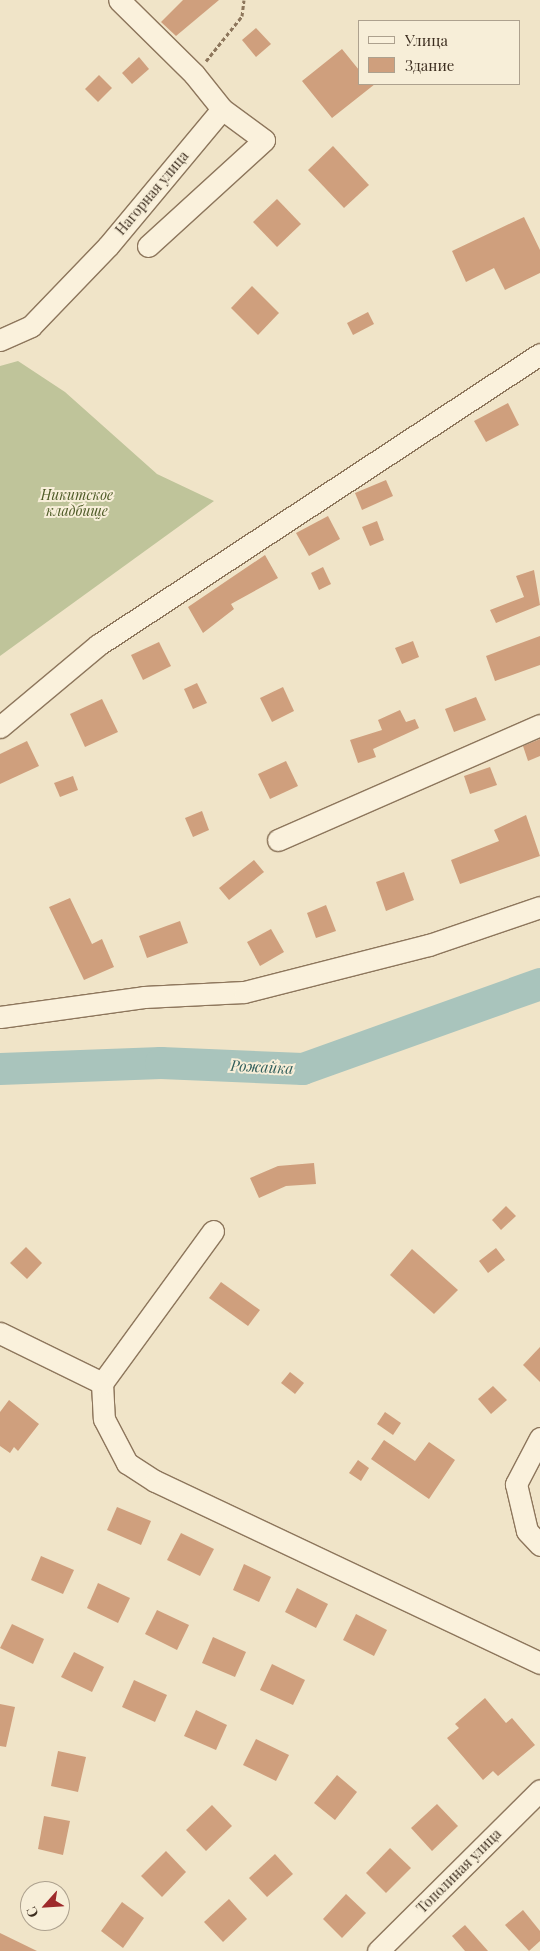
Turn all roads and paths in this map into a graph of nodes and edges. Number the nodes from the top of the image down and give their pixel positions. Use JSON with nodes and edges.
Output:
{"nodes":[{"id":1,"x":119,"y":0,"type":"edge"},
{"id":2,"x":244,"y":0,"type":"edge"},
{"id":3,"x":194,"y":74,"type":"junction"},
{"id":4,"x":222,"y":109,"type":"junction"},
{"id":5,"x":148,"y":246,"type":"dead end"},
{"id":6,"x":0,"y":340,"type":"edge"},
{"id":7,"x":540,"y":354,"type":"edge"},
{"id":8,"x":540,"y":725,"type":"edge"},
{"id":9,"x":0,"y":728,"type":"edge"},
{"id":10,"x":278,"y":840,"type":"dead end"},
{"id":11,"x":540,"y":907,"type":"edge"},
{"id":12,"x":0,"y":1017,"type":"edge"},
{"id":13,"x":213,"y":1231,"type":"dead end"},
{"id":14,"x":0,"y":1333,"type":"edge"},
{"id":15,"x":102,"y":1383,"type":"junction"},
{"id":16,"x":540,"y":1438,"type":"edge"},
{"id":17,"x":540,"y":1545,"type":"edge"},
{"id":18,"x":540,"y":1663,"type":"edge"},
{"id":19,"x":540,"y":1790,"type":"edge"},
{"id":20,"x":378,"y":1951,"type":"edge"}],
"edges":[{"from":1,"to":3,"type":"street"},
{"from":2,"to":3,"type":"path"},
{"from":3,"to":4,"type":"street"},
{"from":4,"to":5,"type":"street"},
{"from":4,"to":6,"type":"street","name":"Нагорная улица"},
{"from":7,"to":9,"type":"street"},
{"from":8,"to":10,"type":"street"},
{"from":11,"to":12,"type":"street"},
{"from":13,"to":15,"type":"street"},
{"from":14,"to":15,"type":"street"},
{"from":15,"to":18,"type":"street"},
{"from":16,"to":17,"type":"street"},
{"from":19,"to":20,"type":"street","name":"Тополиная улица"}]}
